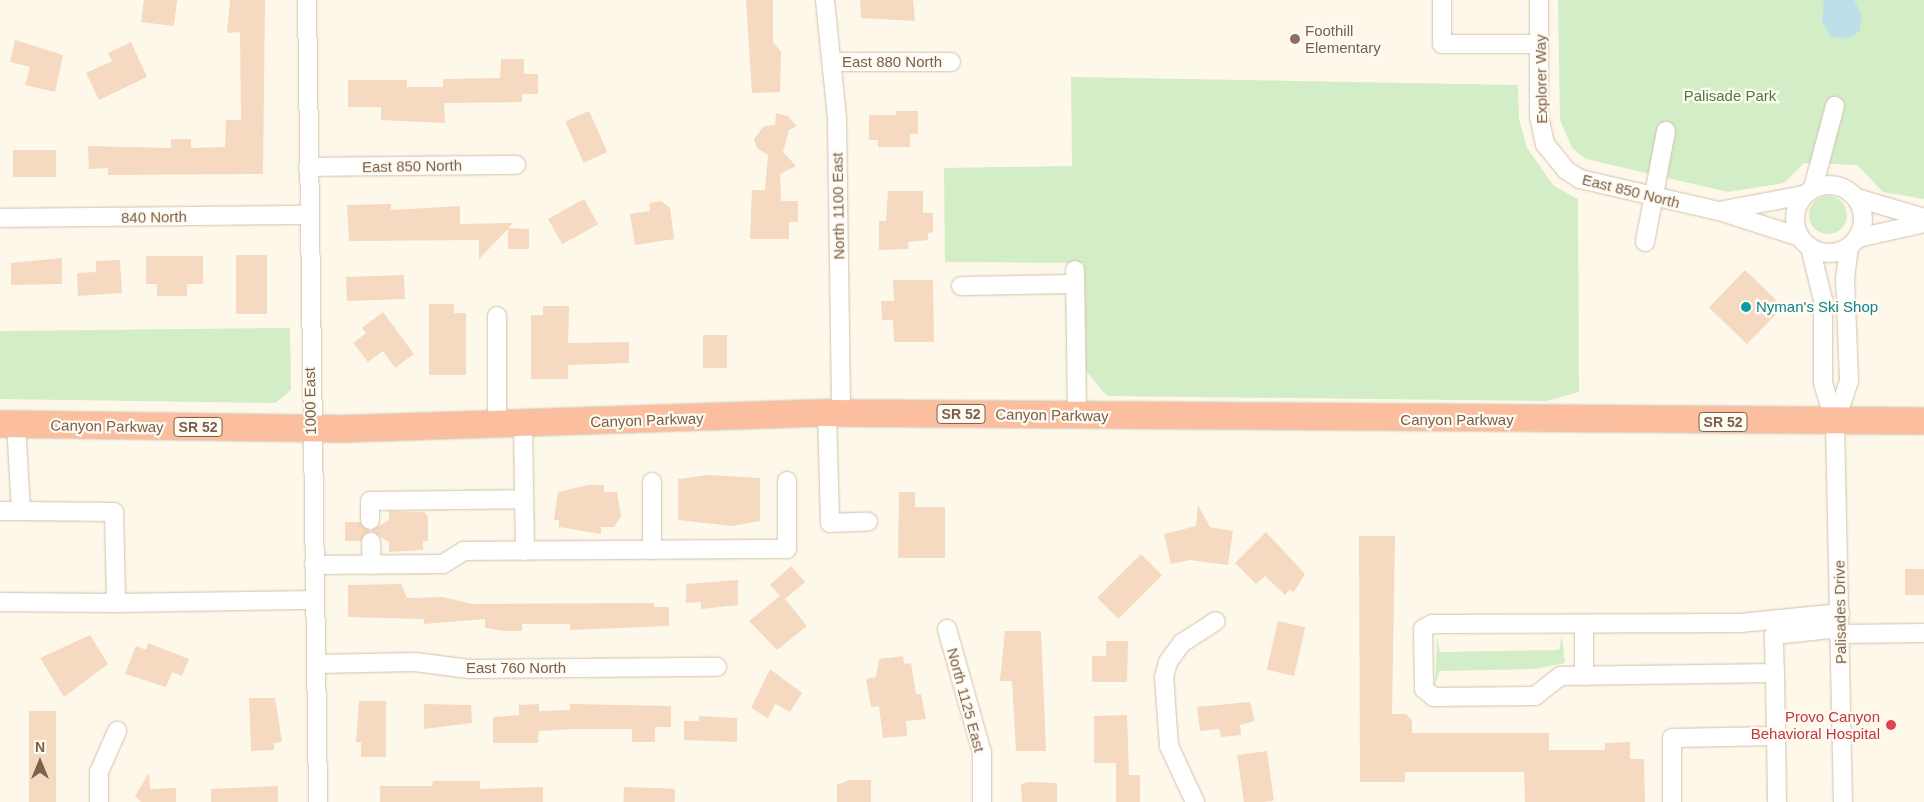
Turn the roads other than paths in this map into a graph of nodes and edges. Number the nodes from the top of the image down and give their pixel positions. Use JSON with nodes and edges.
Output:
{"nodes":[{"id":1,"x":307,"y":0,"type":"edge"},
{"id":2,"x":825,"y":0,"type":"edge"},
{"id":3,"x":1442,"y":0,"type":"edge"},
{"id":4,"x":1539,"y":0,"type":"edge"},
{"id":5,"x":1539,"y":44,"type":"junction"},
{"id":6,"x":832,"y":62,"type":"junction"},
{"id":7,"x":951,"y":62,"type":"dead end"},
{"id":8,"x":1835,"y":106,"type":"dead end"},
{"id":9,"x":1666,"y":132,"type":"dead end"},
{"id":10,"x":1552,"y":155,"type":"joint"},
{"id":11,"x":516,"y":165,"type":"dead end"},
{"id":12,"x":308,"y":167,"type":"junction"},
{"id":13,"x":1809,"y":191,"type":"junction"},
{"id":14,"x":1655,"y":198,"type":"junction"},
{"id":15,"x":1857,"y":198,"type":"junction"},
{"id":16,"x":1718,"y":211,"type":"junction"},
{"id":17,"x":309,"y":216,"type":"junction"},
{"id":18,"x":0,"y":218,"type":"edge"},
{"id":19,"x":1924,"y":218,"type":"edge"},
{"id":20,"x":1924,"y":223,"type":"edge"},
{"id":21,"x":1645,"y":242,"type":"dead end"},
{"id":22,"x":1805,"y":242,"type":"junction"},
{"id":23,"x":1853,"y":242,"type":"junction"},
{"id":24,"x":961,"y":286,"type":"dead end"},
{"id":25,"x":498,"y":316,"type":"dead end"},
{"id":26,"x":834,"y":412,"type":"junction"},
{"id":27,"x":1077,"y":415,"type":"junction"},
{"id":28,"x":1924,"y":421,"type":"edge"},
{"id":29,"x":1835,"y":423,"type":"junction"},
{"id":30,"x":8,"y":424,"type":"edge"},
{"id":31,"x":523,"y":424,"type":"junction"},
{"id":32,"x":497,"y":425,"type":"junction"},
{"id":33,"x":310,"y":428,"type":"junction"},
{"id":34,"x":787,"y":481,"type":"dead end"},
{"id":35,"x":652,"y":482,"type":"dead end"},
{"id":36,"x":524,"y":499,"type":"junction"},
{"id":37,"x":0,"y":511,"type":"edge"},
{"id":38,"x":21,"y":511,"type":"junction"},
{"id":39,"x":370,"y":520,"type":"dead end"},
{"id":40,"x":868,"y":522,"type":"dead end"},
{"id":41,"x":371,"y":542,"type":"dead end"},
{"id":42,"x":652,"y":550,"type":"junction"},
{"id":43,"x":524,"y":551,"type":"junction"},
{"id":44,"x":314,"y":565,"type":"junction"},
{"id":45,"x":372,"y":565,"type":"junction"},
{"id":46,"x":315,"y":600,"type":"junction"},
{"id":47,"x":0,"y":602,"type":"edge"},
{"id":48,"x":116,"y":603,"type":"junction"},
{"id":49,"x":1216,"y":621,"type":"dead end"},
{"id":50,"x":1584,"y":624,"type":"junction"},
{"id":51,"x":1840,"y":625,"type":"junction"},
{"id":52,"x":947,"y":629,"type":"dead end"},
{"id":53,"x":1924,"y":633,"type":"edge"},
{"id":54,"x":317,"y":664,"type":"junction"},
{"id":55,"x":716,"y":667,"type":"dead end"},
{"id":56,"x":1776,"y":673,"type":"junction"},
{"id":57,"x":1584,"y":676,"type":"junction"},
{"id":58,"x":118,"y":731,"type":"dead end"},
{"id":59,"x":1776,"y":736,"type":"junction"},
{"id":60,"x":99,"y":802,"type":"edge"},
{"id":61,"x":318,"y":802,"type":"edge"},
{"id":62,"x":982,"y":802,"type":"edge"},
{"id":63,"x":1195,"y":802,"type":"edge"},
{"id":64,"x":1672,"y":802,"type":"edge"},
{"id":65,"x":1777,"y":802,"type":"edge"},
{"id":66,"x":1843,"y":802,"type":"edge"}],
"edges":[{"from":1,"to":12,"type":"street","name":"1000 East"},
{"from":2,"to":6,"type":"street","name":"North 1100 East"},
{"from":3,"to":5,"type":"street"},
{"from":4,"to":5,"type":"street","name":"Explorer Way"},
{"from":5,"to":10,"type":"street","name":"Explorer Way"},
{"from":6,"to":7,"type":"street","name":"East 880 North"},
{"from":6,"to":26,"type":"street","name":"North 1100 East"},
{"from":8,"to":13,"type":"street"},
{"from":9,"to":14,"type":"street"},
{"from":10,"to":14,"type":"street","name":"East 850 North"},
{"from":11,"to":12,"type":"street","name":"East 850 North"},
{"from":12,"to":17,"type":"street","name":"1000 East"},
{"from":13,"to":15,"type":"street"},
{"from":13,"to":16,"type":"street","name":"East 850 North"},
{"from":13,"to":22,"type":"street"},
{"from":14,"to":16,"type":"street","name":"East 850 North"},
{"from":14,"to":21,"type":"street"},
{"from":15,"to":19,"type":"street"},
{"from":15,"to":23,"type":"street"},
{"from":16,"to":22,"type":"street","name":"East 850 North"},
{"from":17,"to":18,"type":"street","name":"840 North"},
{"from":17,"to":33,"type":"street","name":"1000 East"},
{"from":20,"to":23,"type":"street"},
{"from":22,"to":23,"type":"street"},
{"from":22,"to":29,"type":"street","name":"Palisades Drive"},
{"from":23,"to":29,"type":"street","name":"Palisades Drive"},
{"from":24,"to":27,"type":"street"},
{"from":25,"to":32,"type":"street"},
{"from":26,"to":27,"type":"highway","name":"Canyon Parkway","number":"SR 52"},
{"from":26,"to":31,"type":"highway","name":"Canyon Parkway","number":"SR 52"},
{"from":26,"to":40,"type":"street","name":"North 1100 East"},
{"from":27,"to":29,"type":"highway","name":"Canyon Parkway","number":"SR 52"},
{"from":28,"to":29,"type":"highway","name":"Canyon Parkway","number":"SR 52"},
{"from":29,"to":51,"type":"street","name":"Palisades Drive"},
{"from":30,"to":33,"type":"highway","name":"Canyon Parkway","number":"SR 52"},
{"from":30,"to":38,"type":"street"},
{"from":31,"to":32,"type":"highway","name":"Canyon Parkway","number":"SR 52"},
{"from":31,"to":36,"type":"street"},
{"from":32,"to":33,"type":"highway","name":"Canyon Parkway","number":"SR 52"},
{"from":33,"to":44,"type":"street","name":"1000 East"},
{"from":34,"to":42,"type":"street"},
{"from":35,"to":42,"type":"street"},
{"from":36,"to":39,"type":"street"},
{"from":36,"to":43,"type":"street"},
{"from":37,"to":38,"type":"street"},
{"from":38,"to":48,"type":"street"},
{"from":41,"to":45,"type":"street"},
{"from":42,"to":43,"type":"street"},
{"from":43,"to":45,"type":"street"},
{"from":44,"to":45,"type":"street"},
{"from":44,"to":46,"type":"street","name":"1000 East"},
{"from":46,"to":48,"type":"street"},
{"from":46,"to":54,"type":"street","name":"1000 East"},
{"from":47,"to":48,"type":"street"},
{"from":49,"to":63,"type":"street"},
{"from":50,"to":51,"type":"street"},
{"from":50,"to":57,"type":"street"},
{"from":50,"to":57,"type":"street"},
{"from":51,"to":53,"type":"street"},
{"from":51,"to":56,"type":"street"},
{"from":51,"to":66,"type":"street","name":"Palisades Drive"},
{"from":52,"to":62,"type":"street","name":"North 1125 East"},
{"from":54,"to":55,"type":"street","name":"East 760 North"},
{"from":54,"to":61,"type":"street","name":"1000 East"},
{"from":56,"to":57,"type":"street"},
{"from":56,"to":59,"type":"street"},
{"from":58,"to":60,"type":"street"},
{"from":59,"to":64,"type":"street"},
{"from":59,"to":65,"type":"street"}]}
